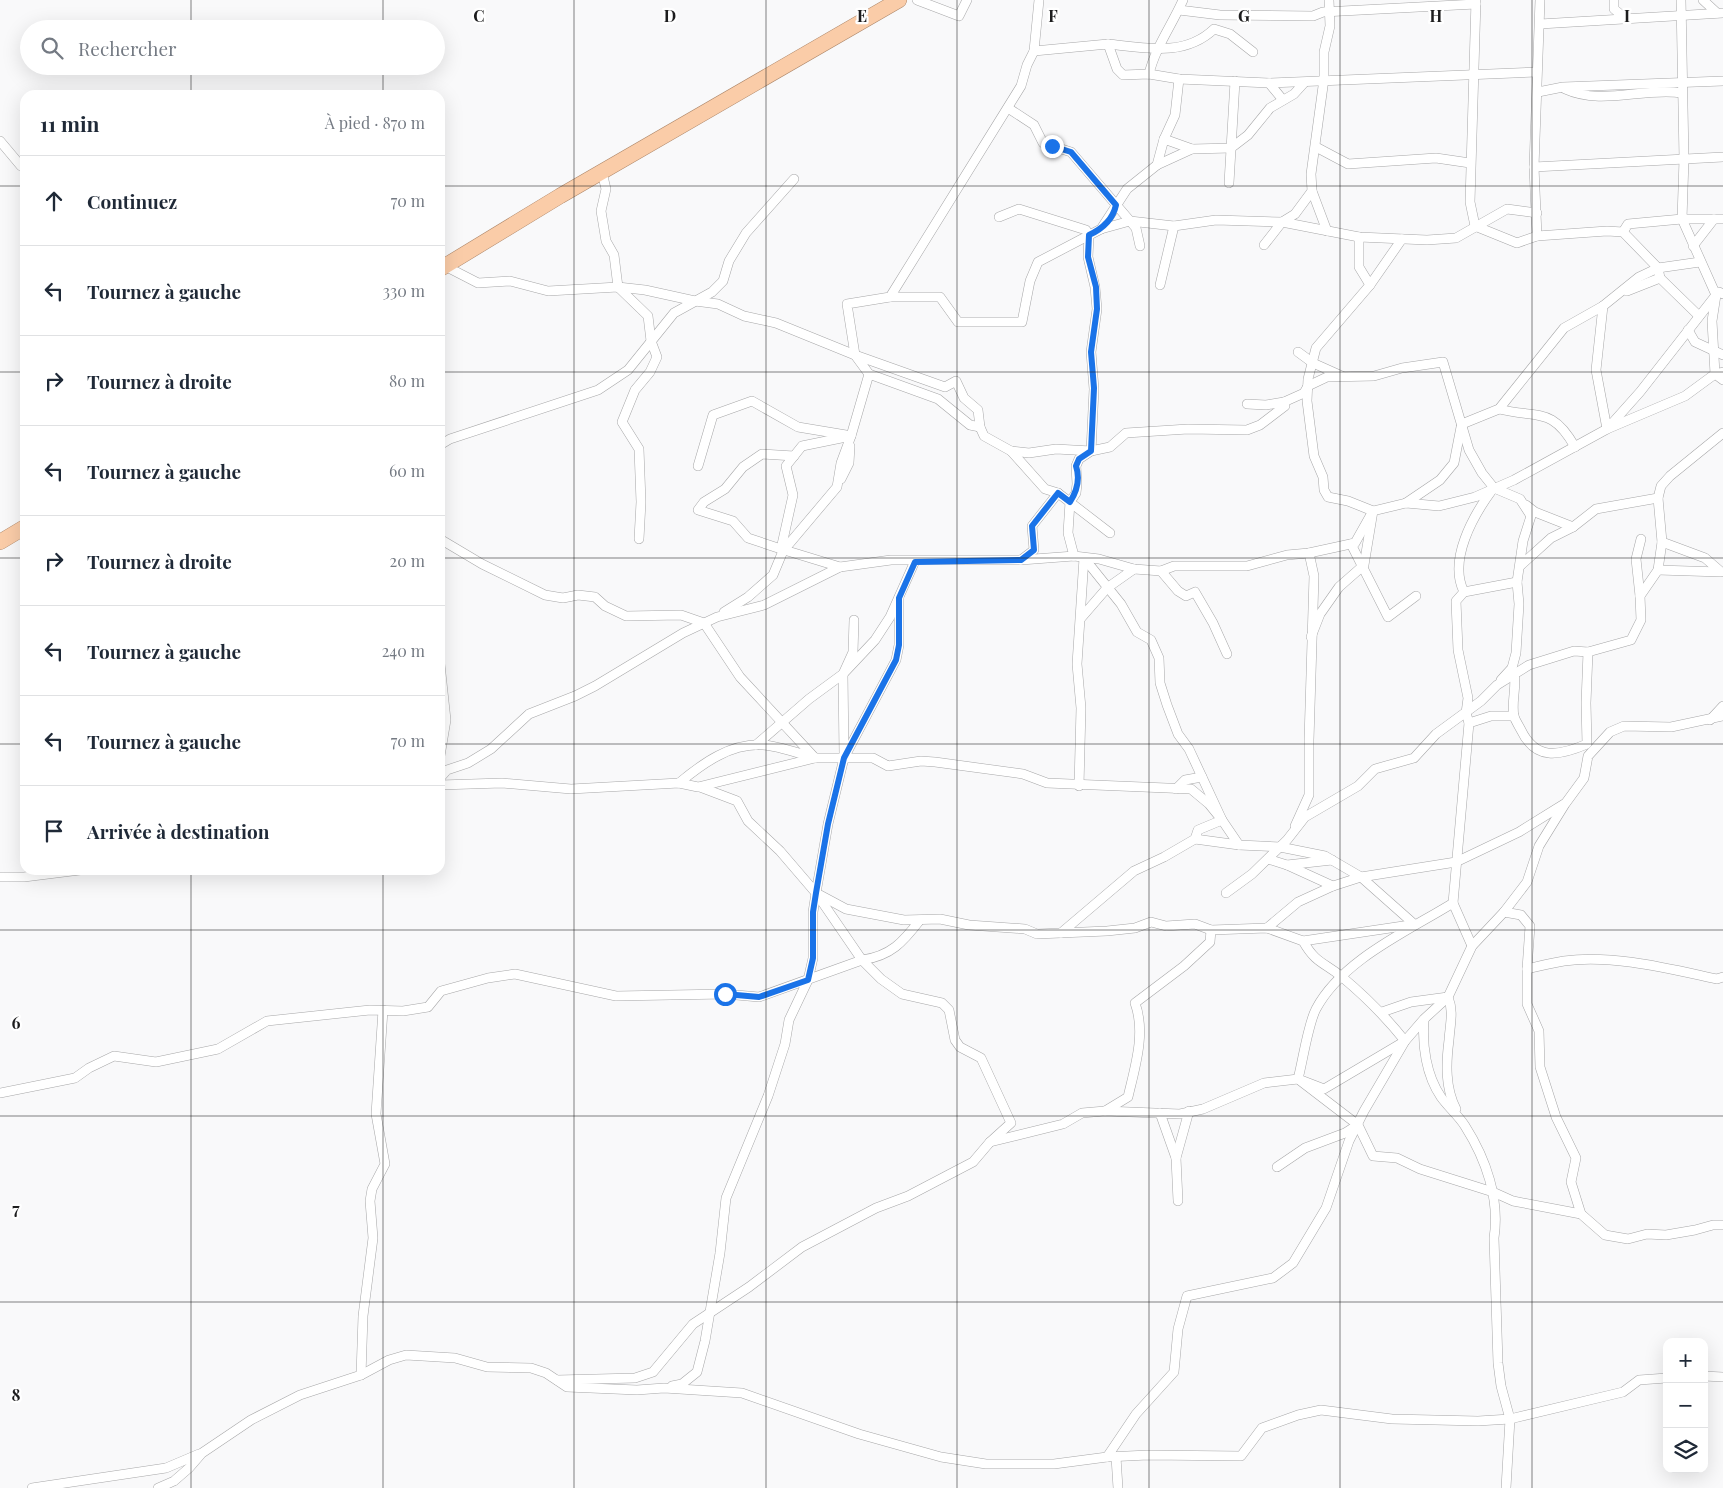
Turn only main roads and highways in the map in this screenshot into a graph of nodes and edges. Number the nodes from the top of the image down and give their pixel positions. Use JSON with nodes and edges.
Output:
{"nodes":[{"id":1,"x":899,"y":0,"type":"edge"},
{"id":2,"x":445,"y":267,"type":"edge"},
{"id":3,"x":20,"y":530,"type":"edge"},
{"id":4,"x":0,"y":542,"type":"edge"}],
"edges":[{"from":1,"to":2,"type":"highway"},
{"from":3,"to":4,"type":"highway"}]}
